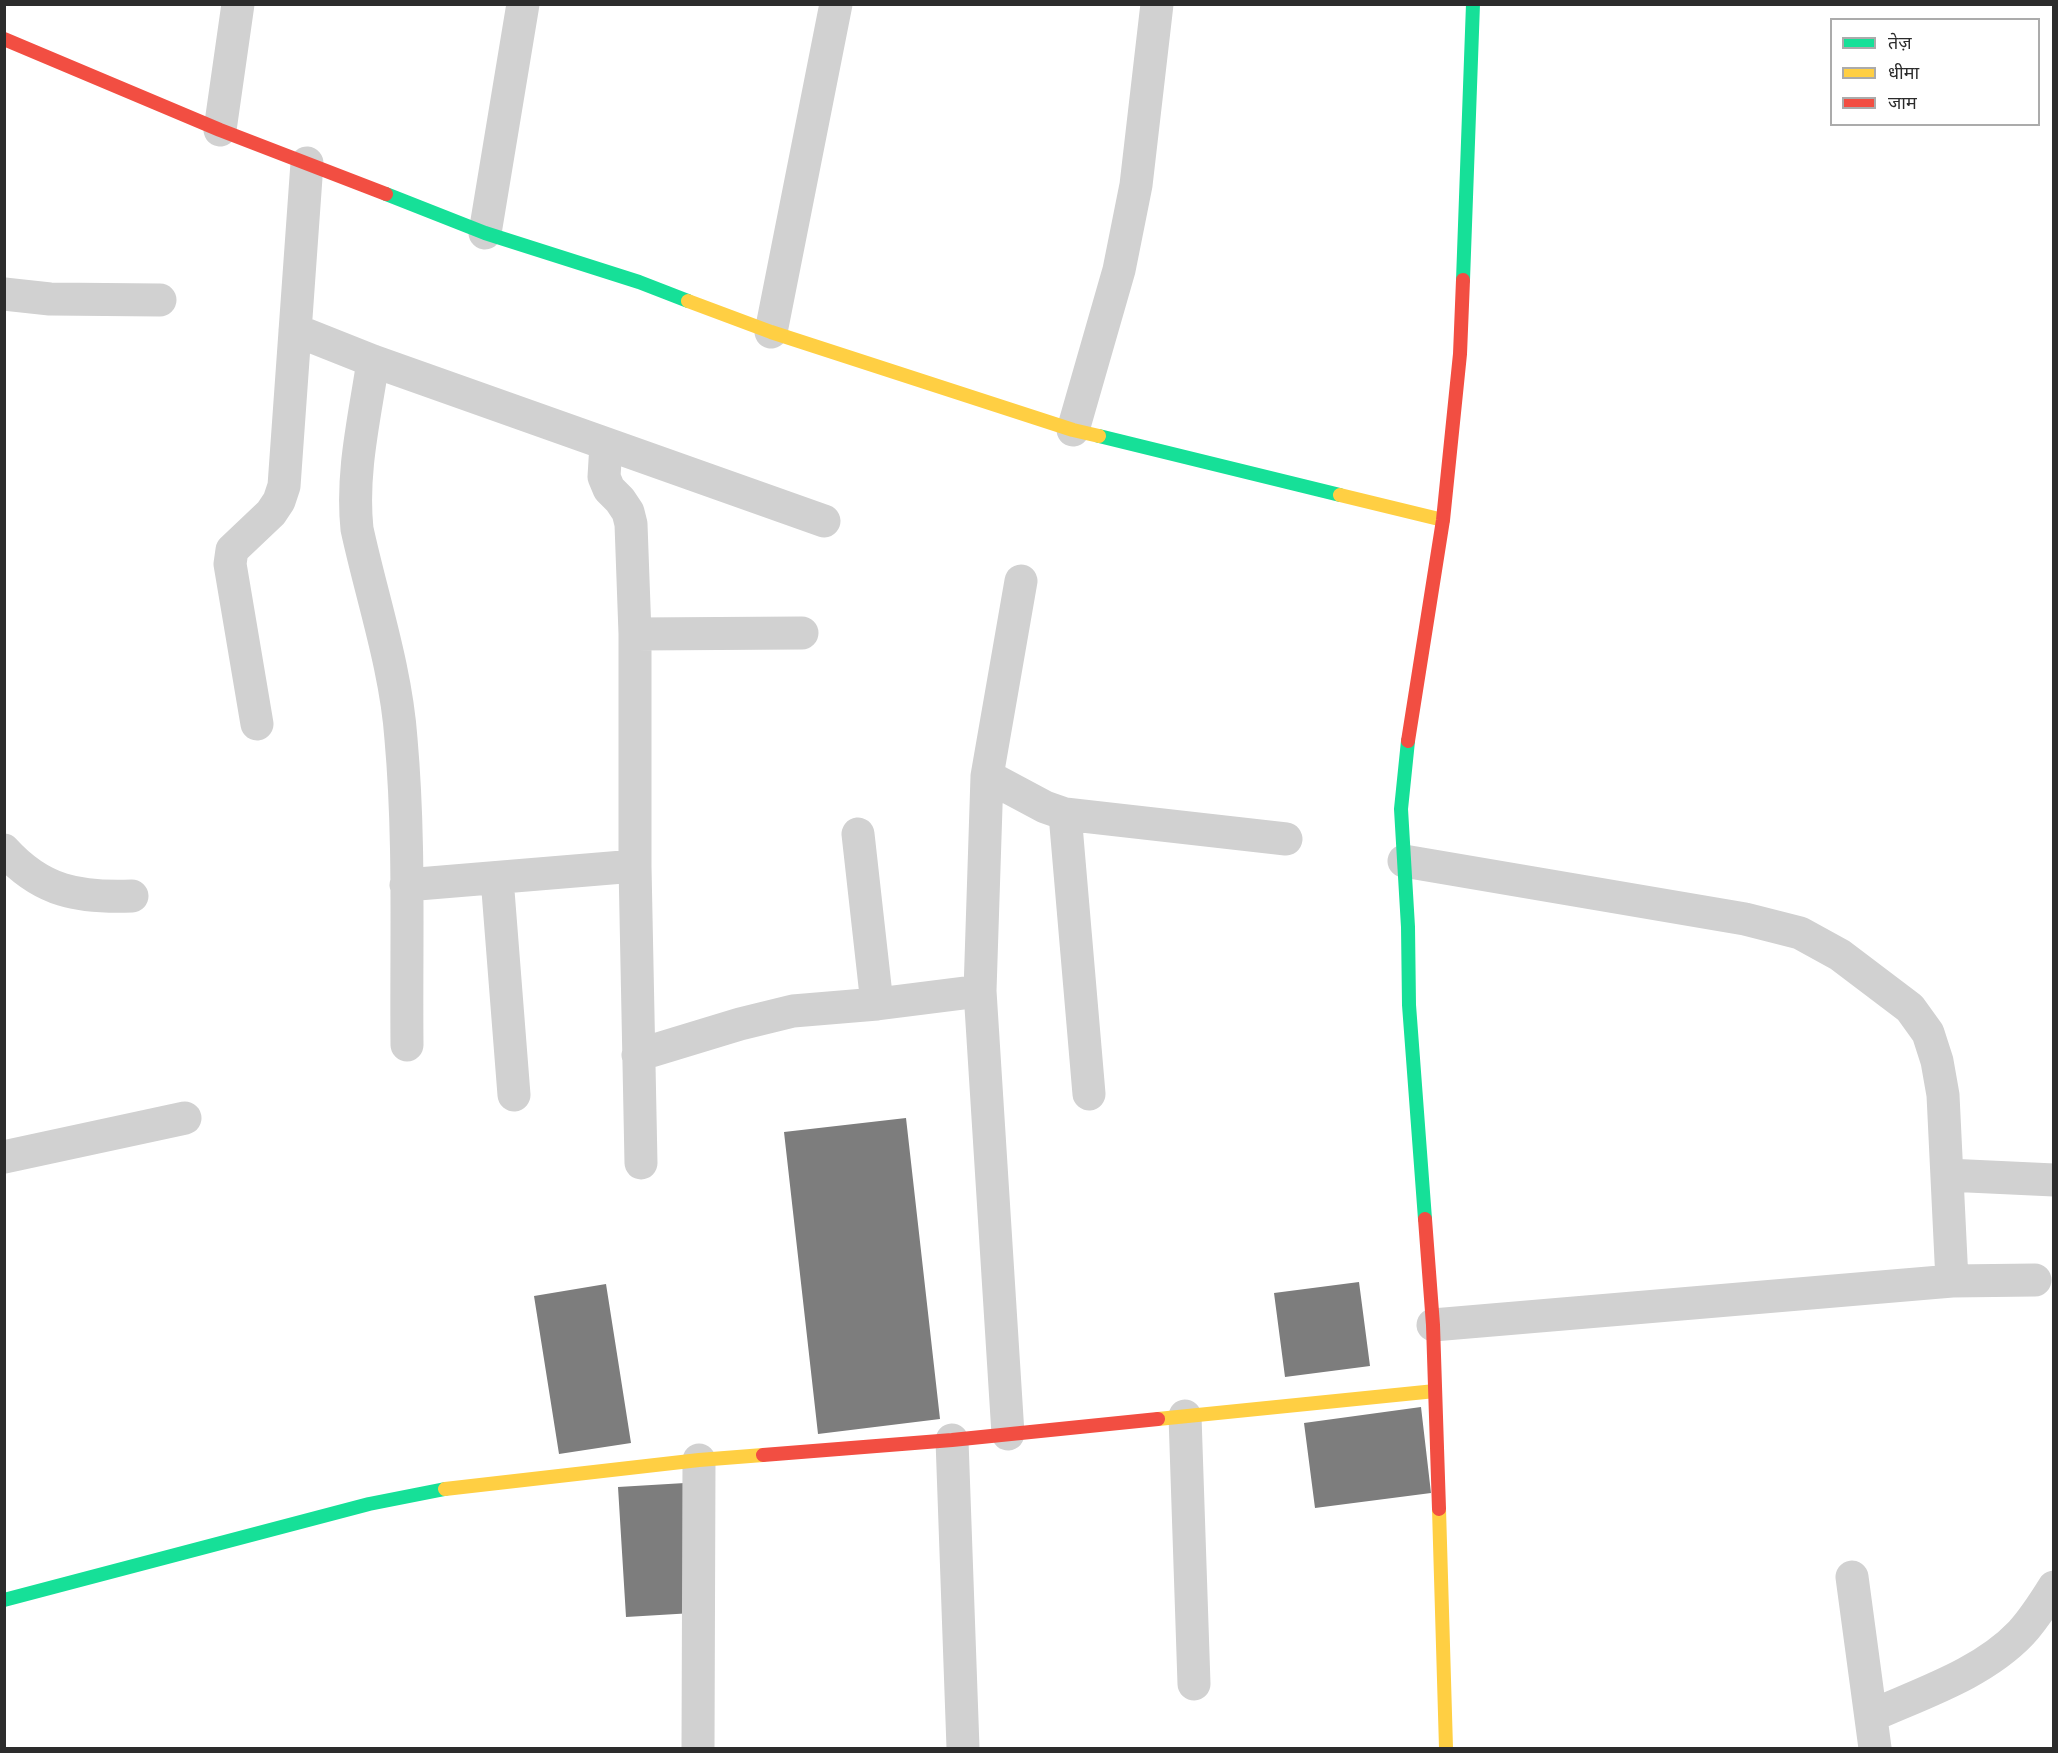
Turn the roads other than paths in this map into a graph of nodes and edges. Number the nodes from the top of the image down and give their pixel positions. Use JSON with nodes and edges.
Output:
{"nodes":[{"id":1,"x":238,"y":4,"type":"edge"},
{"id":2,"x":523,"y":4,"type":"edge"},
{"id":3,"x":836,"y":4,"type":"edge"},
{"id":4,"x":1157,"y":4,"type":"edge"},
{"id":5,"x":1473,"y":4,"type":"edge"},
{"id":6,"x":4,"y":39,"type":"edge"},
{"id":7,"x":220,"y":130,"type":"junction"},
{"id":8,"x":307,"y":164,"type":"junction"},
{"id":9,"x":485,"y":233,"type":"junction"},
{"id":10,"x":4,"y":294,"type":"edge"},
{"id":11,"x":160,"y":300,"type":"dead end"},
{"id":12,"x":295,"y":330,"type":"junction"},
{"id":13,"x":771,"y":332,"type":"junction"},
{"id":14,"x":373,"y":361,"type":"junction"},
{"id":15,"x":1073,"y":430,"type":"junction"},
{"id":16,"x":606,"y":444,"type":"junction"},
{"id":17,"x":1443,"y":520,"type":"junction"},
{"id":18,"x":824,"y":521,"type":"dead end"},
{"id":19,"x":1021,"y":581,"type":"dead end"},
{"id":20,"x":802,"y":633,"type":"dead end"},
{"id":21,"x":635,"y":634,"type":"junction"},
{"id":22,"x":257,"y":724,"type":"dead end"},
{"id":23,"x":987,"y":776,"type":"junction"},
{"id":24,"x":1065,"y":814,"type":"junction"},
{"id":25,"x":858,"y":834,"type":"dead end"},
{"id":26,"x":1286,"y":839,"type":"dead end"},
{"id":27,"x":4,"y":850,"type":"edge"},
{"id":28,"x":1404,"y":861,"type":"junction"},
{"id":29,"x":635,"y":866,"type":"junction"},
{"id":30,"x":497,"y":878,"type":"junction"},
{"id":31,"x":406,"y":885,"type":"junction"},
{"id":32,"x":132,"y":897,"type":"dead end"},
{"id":33,"x":980,"y":991,"type":"junction"},
{"id":34,"x":877,"y":1004,"type":"junction"},
{"id":35,"x":407,"y":1044,"type":"dead end"},
{"id":36,"x":638,"y":1054,"type":"junction"},
{"id":37,"x":1089,"y":1094,"type":"dead end"},
{"id":38,"x":514,"y":1095,"type":"dead end"},
{"id":39,"x":185,"y":1118,"type":"dead end"},
{"id":40,"x":4,"y":1157,"type":"edge"},
{"id":41,"x":641,"y":1163,"type":"dead end"},
{"id":42,"x":1947,"y":1175,"type":"junction"},
{"id":43,"x":2054,"y":1180,"type":"edge"},
{"id":44,"x":2035,"y":1280,"type":"dead end"},
{"id":45,"x":1952,"y":1281,"type":"junction"},
{"id":46,"x":1433,"y":1325,"type":"junction"},
{"id":47,"x":1435,"y":1391,"type":"junction"},
{"id":48,"x":1185,"y":1416,"type":"junction"},
{"id":49,"x":1008,"y":1434,"type":"junction"},
{"id":50,"x":952,"y":1440,"type":"junction"},
{"id":51,"x":699,"y":1460,"type":"junction"},
{"id":52,"x":1852,"y":1577,"type":"dead end"},
{"id":53,"x":2054,"y":1587,"type":"edge"},
{"id":54,"x":4,"y":1600,"type":"edge"},
{"id":55,"x":1194,"y":1684,"type":"dead end"},
{"id":56,"x":1871,"y":1716,"type":"junction"},
{"id":57,"x":698,"y":1749,"type":"edge"},
{"id":58,"x":963,"y":1749,"type":"edge"},
{"id":59,"x":1446,"y":1749,"type":"edge"},
{"id":60,"x":1875,"y":1749,"type":"edge"}],
"edges":[{"from":1,"to":7,"type":"street"},
{"from":2,"to":9,"type":"street"},
{"from":3,"to":13,"type":"street"},
{"from":4,"to":15,"type":"street"},
{"from":5,"to":17,"type":"street"},
{"from":6,"to":7,"type":"street"},
{"from":7,"to":8,"type":"street"},
{"from":8,"to":9,"type":"street"},
{"from":8,"to":12,"type":"street"},
{"from":9,"to":13,"type":"street"},
{"from":10,"to":11,"type":"street"},
{"from":12,"to":14,"type":"street"},
{"from":12,"to":22,"type":"street"},
{"from":13,"to":15,"type":"street"},
{"from":14,"to":16,"type":"street"},
{"from":14,"to":31,"type":"street"},
{"from":15,"to":17,"type":"street"},
{"from":16,"to":18,"type":"street"},
{"from":16,"to":21,"type":"street"},
{"from":17,"to":28,"type":"street"},
{"from":19,"to":23,"type":"street"},
{"from":20,"to":21,"type":"street"},
{"from":21,"to":29,"type":"street"},
{"from":23,"to":24,"type":"street"},
{"from":23,"to":33,"type":"street"},
{"from":24,"to":26,"type":"street"},
{"from":24,"to":37,"type":"street"},
{"from":25,"to":34,"type":"street"},
{"from":27,"to":32,"type":"street"},
{"from":28,"to":42,"type":"street"},
{"from":28,"to":46,"type":"street"},
{"from":29,"to":30,"type":"street"},
{"from":29,"to":36,"type":"street"},
{"from":30,"to":31,"type":"street"},
{"from":30,"to":38,"type":"street"},
{"from":31,"to":35,"type":"street"},
{"from":33,"to":34,"type":"street"},
{"from":33,"to":49,"type":"street"},
{"from":34,"to":36,"type":"street"},
{"from":36,"to":41,"type":"street"},
{"from":39,"to":40,"type":"street"},
{"from":42,"to":43,"type":"street"},
{"from":42,"to":45,"type":"street"},
{"from":44,"to":45,"type":"street"},
{"from":45,"to":46,"type":"street"},
{"from":46,"to":47,"type":"street"},
{"from":47,"to":48,"type":"street"},
{"from":47,"to":59,"type":"street"},
{"from":48,"to":49,"type":"street"},
{"from":48,"to":55,"type":"street"},
{"from":49,"to":50,"type":"street"},
{"from":50,"to":51,"type":"street"},
{"from":50,"to":58,"type":"street"},
{"from":51,"to":54,"type":"street"},
{"from":51,"to":57,"type":"street"},
{"from":52,"to":56,"type":"street"},
{"from":53,"to":56,"type":"street"},
{"from":56,"to":60,"type":"street"}]}
